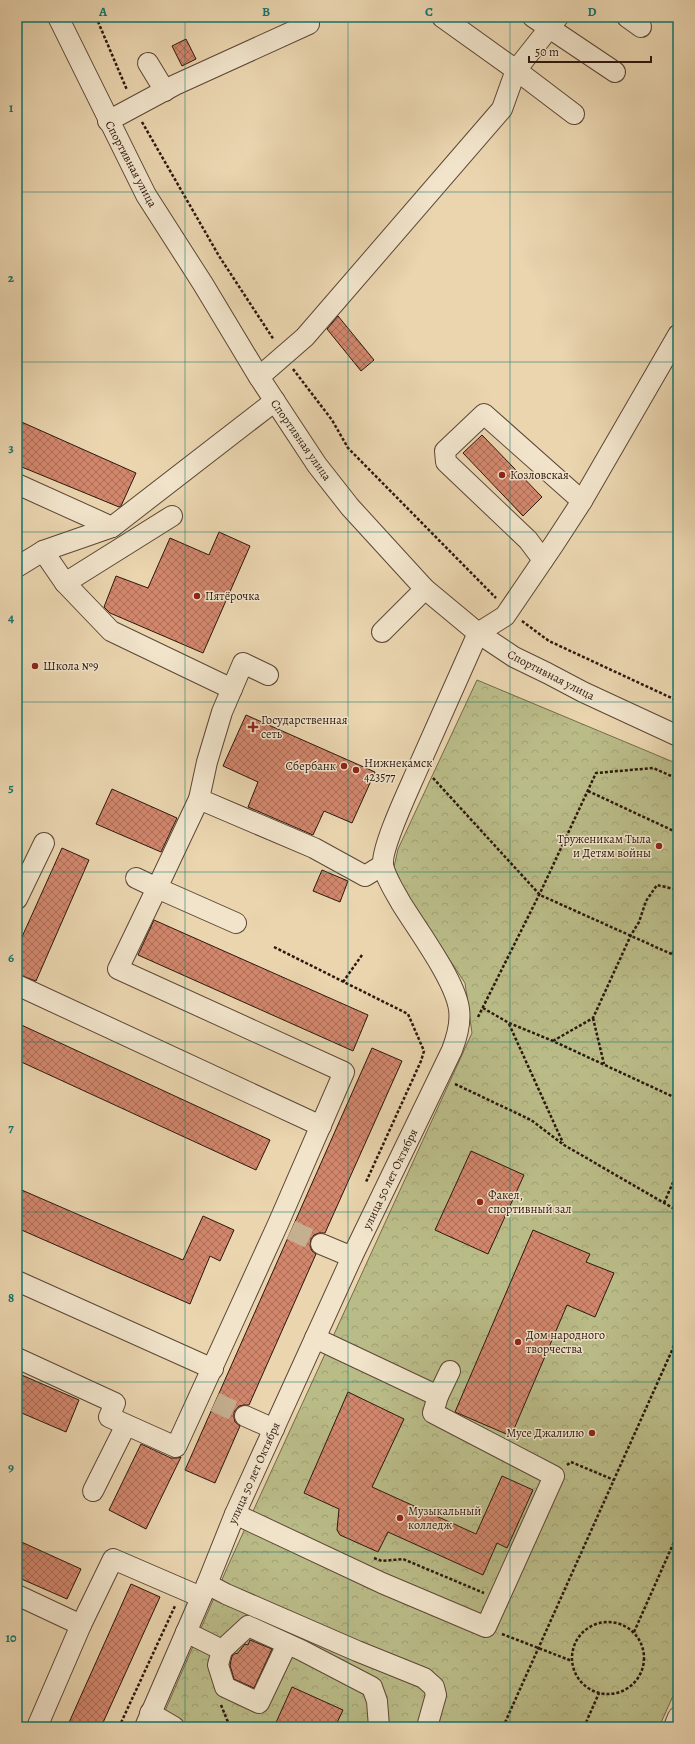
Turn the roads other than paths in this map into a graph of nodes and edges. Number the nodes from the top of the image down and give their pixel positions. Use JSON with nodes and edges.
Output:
{"nodes":[{"id":1,"x":58,"y":17,"type":"edge"},
{"id":2,"x":442,"y":17,"type":"edge"},
{"id":3,"x":533,"y":17,"type":"edge"},
{"id":4,"x":554,"y":23,"type":"edge"},
{"id":5,"x":309,"y":24,"type":"dead end"},
{"id":6,"x":148,"y":63,"type":"dead end"},
{"id":7,"x":516,"y":70,"type":"junction"},
{"id":8,"x":615,"y":72,"type":"dead end"},
{"id":9,"x":165,"y":91,"type":"junction"},
{"id":10,"x":574,"y":114,"type":"dead end"},
{"id":11,"x":108,"y":121,"type":"junction"},
{"id":12,"x":678,"y":335,"type":"edge"},
{"id":13,"x":259,"y":377,"type":"junction"},
{"id":14,"x":275,"y":401,"type":"junction"},
{"id":15,"x":17,"y":484,"type":"edge"},
{"id":16,"x":582,"y":501,"type":"junction"},
{"id":17,"x":172,"y":516,"type":"dead end"},
{"id":18,"x":112,"y":527,"type":"junction"},
{"id":19,"x":43,"y":551,"type":"junction"},
{"id":20,"x":543,"y":560,"type":"junction"},
{"id":21,"x":17,"y":567,"type":"edge"},
{"id":22,"x":65,"y":583,"type":"junction"},
{"id":23,"x":425,"y":589,"type":"junction"},
{"id":24,"x":382,"y":632,"type":"dead end"},
{"id":25,"x":478,"y":633,"type":"junction"},
{"id":26,"x":268,"y":675,"type":"dead end"},
{"id":27,"x":232,"y":690,"type":"junction"},
{"id":28,"x":678,"y":736,"type":"edge"},
{"id":29,"x":199,"y":799,"type":"junction"},
{"id":30,"x":44,"y":843,"type":"dead end"},
{"id":31,"x":383,"y":865,"type":"junction"},
{"id":32,"x":136,"y":878,"type":"dead end"},
{"id":33,"x":157,"y":888,"type":"junction"},
{"id":34,"x":17,"y":899,"type":"edge"},
{"id":35,"x":236,"y":923,"type":"dead end"},
{"id":36,"x":17,"y":985,"type":"edge"},
{"id":37,"x":321,"y":1126,"type":"junction"},
{"id":38,"x":321,"y":1244,"type":"tunnel mouth"},
{"id":39,"x":352,"y":1257,"type":"junction"},
{"id":40,"x":17,"y":1281,"type":"edge"},
{"id":41,"x":315,"y":1338,"type":"junction"},
{"id":42,"x":17,"y":1358,"type":"edge"},
{"id":43,"x":213,"y":1369,"type":"junction"},
{"id":44,"x":450,"y":1370,"type":"dead end"},
{"id":45,"x":438,"y":1396,"type":"junction"},
{"id":46,"x":245,"y":1416,"type":"tunnel mouth"},
{"id":47,"x":126,"y":1425,"type":"junction"},
{"id":48,"x":274,"y":1429,"type":"junction"},
{"id":49,"x":93,"y":1492,"type":"dead end"},
{"id":50,"x":235,"y":1514,"type":"junction"},
{"id":51,"x":204,"y":1591,"type":"junction"},
{"id":52,"x":17,"y":1595,"type":"edge"},
{"id":53,"x":81,"y":1625,"type":"junction"},
{"id":54,"x":186,"y":1632,"type":"junction"},
{"id":55,"x":319,"y":1635,"type":"junction"},
{"id":56,"x":287,"y":1644,"type":"junction"},
{"id":57,"x":222,"y":1650,"type":"junction"},
{"id":58,"x":310,"y":1655,"type":"junction"},
{"id":59,"x":678,"y":1717,"type":"edge"},
{"id":60,"x":148,"y":1720,"type":"edge"},
{"id":61,"x":37,"y":1727,"type":"edge"},
{"id":62,"x":174,"y":1727,"type":"edge"},
{"id":63,"x":379,"y":1727,"type":"edge"},
{"id":64,"x":427,"y":1727,"type":"edge"},
{"id":65,"x":674,"y":1727,"type":"edge"}],
"edges":[{"from":1,"to":11,"type":"street","name":"Спортивная улица"},
{"from":2,"to":7,"type":"street"},
{"from":3,"to":4,"type":"street"},
{"from":4,"to":7,"type":"street"},
{"from":4,"to":8,"type":"street"},
{"from":5,"to":9,"type":"street"},
{"from":6,"to":9,"type":"street"},
{"from":7,"to":10,"type":"street"},
{"from":7,"to":13,"type":"street"},
{"from":9,"to":11,"type":"street"},
{"from":11,"to":13,"type":"street","name":"Спортивная улица"},
{"from":12,"to":16,"type":"street"},
{"from":13,"to":14,"type":"street","name":"Спортивная улица"},
{"from":14,"to":18,"type":"street"},
{"from":14,"to":23,"type":"street","name":"Спортивная улица"},
{"from":15,"to":18,"type":"street"},
{"from":16,"to":20,"type":"street"},
{"from":16,"to":20,"type":"street"},
{"from":17,"to":22,"type":"street"},
{"from":18,"to":19,"type":"street"},
{"from":19,"to":21,"type":"street"},
{"from":19,"to":22,"type":"street"},
{"from":20,"to":25,"type":"street"},
{"from":22,"to":27,"type":"street"},
{"from":23,"to":24,"type":"street"},
{"from":23,"to":25,"type":"street","name":"Спортивная улица"},
{"from":25,"to":28,"type":"street","name":"Спортивная улица"},
{"from":25,"to":31,"type":"street"},
{"from":26,"to":27,"type":"street"},
{"from":27,"to":29,"type":"street"},
{"from":29,"to":31,"type":"street"},
{"from":29,"to":33,"type":"street"},
{"from":30,"to":34,"type":"street"},
{"from":31,"to":39,"type":"street","name":"улица 50 лет Октября"},
{"from":32,"to":33,"type":"street"},
{"from":33,"to":35,"type":"street"},
{"from":33,"to":37,"type":"street"},
{"from":36,"to":37,"type":"street"},
{"from":37,"to":43,"type":"street"},
{"from":38,"to":39,"type":"street"},
{"from":39,"to":41,"type":"street","name":"улица 50 лет Октября"},
{"from":40,"to":43,"type":"street"},
{"from":41,"to":45,"type":"street"},
{"from":41,"to":48,"type":"street","name":"улица 50 лет Октября"},
{"from":42,"to":47,"type":"street"},
{"from":43,"to":47,"type":"street"},
{"from":44,"to":45,"type":"street"},
{"from":45,"to":50,"type":"street"},
{"from":46,"to":48,"type":"street"},
{"from":47,"to":49,"type":"street"},
{"from":48,"to":50,"type":"street","name":"улица 50 лет Октября"},
{"from":50,"to":51,"type":"street","name":"улица 50 лет Октября"},
{"from":51,"to":53,"type":"street"},
{"from":51,"to":54,"type":"street","name":"улица 50 лет Октября"},
{"from":51,"to":55,"type":"street"},
{"from":52,"to":53,"type":"street"},
{"from":53,"to":61,"type":"street"},
{"from":54,"to":57,"type":"street"},
{"from":54,"to":60,"type":"street","name":"улица 50 лет Октября"},
{"from":55,"to":58,"type":"street"},
{"from":55,"to":64,"type":"street"},
{"from":56,"to":57,"type":"street"},
{"from":56,"to":57,"type":"street"},
{"from":56,"to":58,"type":"street"},
{"from":58,"to":63,"type":"street"},
{"from":59,"to":65,"type":"street"},
{"from":60,"to":62,"type":"street"}]}
